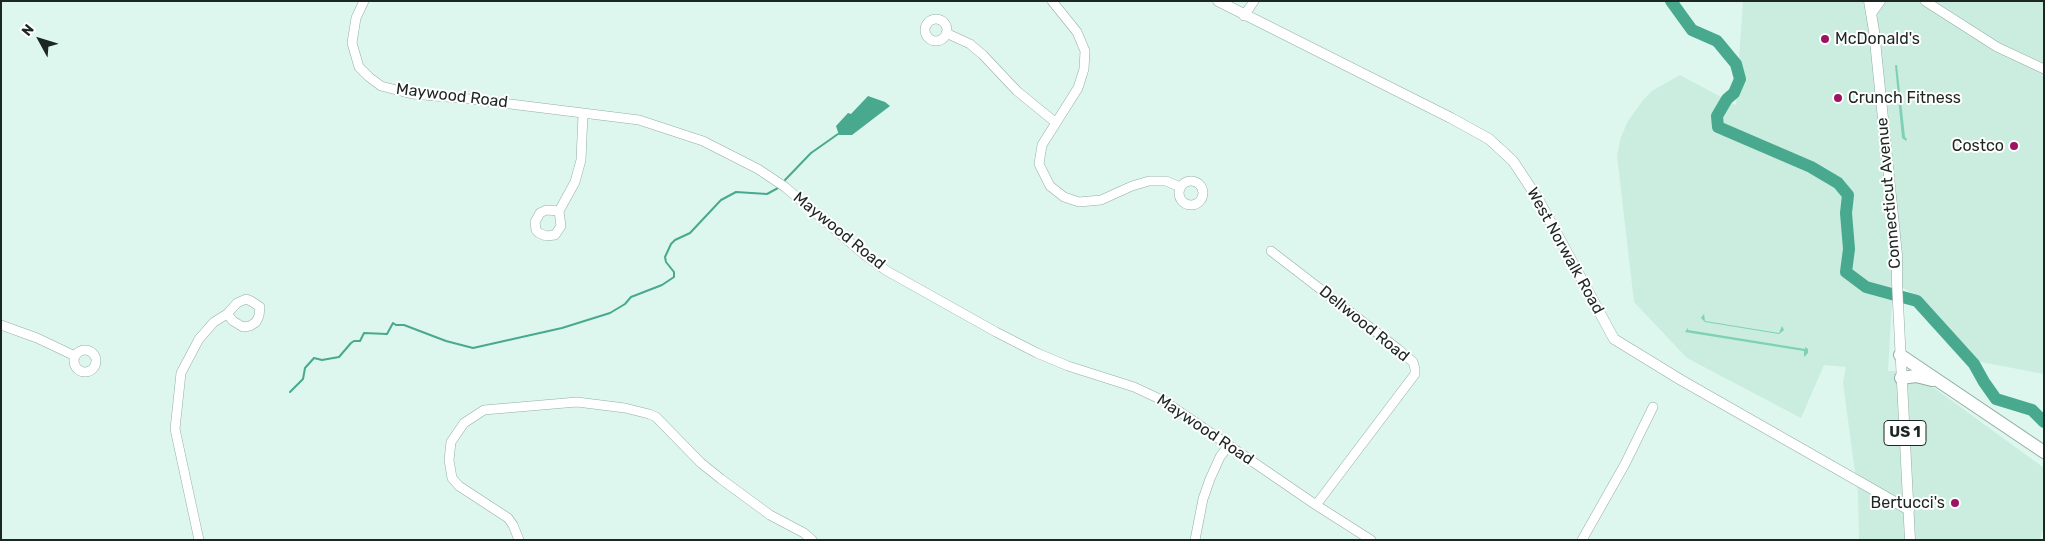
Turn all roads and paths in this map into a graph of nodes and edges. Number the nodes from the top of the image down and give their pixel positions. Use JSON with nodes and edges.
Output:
{"nodes":[{"id":1,"x":364,"y":1,"type":"edge"},
{"id":2,"x":1052,"y":1,"type":"edge"},
{"id":3,"x":1218,"y":1,"type":"edge"},
{"id":4,"x":1254,"y":1,"type":"edge"},
{"id":5,"x":1869,"y":1,"type":"edge"},
{"id":6,"x":1880,"y":1,"type":"edge"},
{"id":7,"x":1925,"y":1,"type":"edge"},
{"id":8,"x":1872,"y":12,"type":"junction"},
{"id":9,"x":1244,"y":16,"type":"junction"},
{"id":10,"x":946,"y":33,"type":"dead end"},
{"id":11,"x":2044,"y":69,"type":"edge"},
{"id":12,"x":584,"y":114,"type":"junction"},
{"id":13,"x":1055,"y":122,"type":"junction"},
{"id":14,"x":1180,"y":187,"type":"dead end"},
{"id":15,"x":558,"y":211,"type":"dead end"},
{"id":16,"x":1271,"y":251,"type":"dead end"},
{"id":17,"x":227,"y":314,"type":"dead end"},
{"id":18,"x":1,"y":325,"type":"edge"},
{"id":19,"x":1900,"y":355,"type":"junction"},
{"id":20,"x":75,"y":356,"type":"dead end"},
{"id":21,"x":1901,"y":378,"type":"junction"},
{"id":22,"x":1952,"y":390,"type":"junction"},
{"id":23,"x":1653,"y":407,"type":"dead end"},
{"id":24,"x":1228,"y":446,"type":"junction"},
{"id":25,"x":2044,"y":452,"type":"edge"},
{"id":26,"x":1316,"y":505,"type":"junction"},
{"id":27,"x":1908,"y":510,"type":"junction"},
{"id":28,"x":199,"y":540,"type":"edge"},
{"id":29,"x":519,"y":540,"type":"edge"},
{"id":30,"x":812,"y":540,"type":"edge"},
{"id":31,"x":1195,"y":540,"type":"edge"},
{"id":32,"x":1371,"y":540,"type":"edge"},
{"id":33,"x":1582,"y":540,"type":"edge"},
{"id":34,"x":1910,"y":540,"type":"edge"}],
"edges":[{"from":1,"to":12,"type":"street","name":"Maywood Road"},
{"from":2,"to":13,"type":"street"},
{"from":3,"to":9,"type":"main road","name":"West Norwalk Road"},
{"from":4,"to":9,"type":"street"},
{"from":5,"to":8,"type":"main road","name":"Connecticut Avenue","number":"US 1"},
{"from":6,"to":8,"type":"main road"},
{"from":7,"to":11,"type":"street"},
{"from":8,"to":19,"type":"main road","name":"Connecticut Avenue","number":"US 1"},
{"from":9,"to":27,"type":"main road","name":"West Norwalk Road"},
{"from":10,"to":13,"type":"street"},
{"from":12,"to":15,"type":"street"},
{"from":12,"to":24,"type":"street","name":"Maywood Road"},
{"from":13,"to":14,"type":"street"},
{"from":16,"to":26,"type":"street","name":"Dellwood Road"},
{"from":17,"to":28,"type":"street"},
{"from":18,"to":20,"type":"street"},
{"from":19,"to":21,"type":"main road","number":"US 1"},
{"from":19,"to":22,"type":"highway"},
{"from":21,"to":22,"type":"highway"},
{"from":21,"to":27,"type":"main road","number":"US 1"},
{"from":22,"to":25,"type":"highway"},
{"from":23,"to":33,"type":"street"},
{"from":24,"to":26,"type":"street","name":"Maywood Road"},
{"from":24,"to":31,"type":"street"},
{"from":26,"to":32,"type":"street","name":"Maywood Road"},
{"from":27,"to":34,"type":"main road","number":"US 1"},
{"from":29,"to":30,"type":"street"}]}
